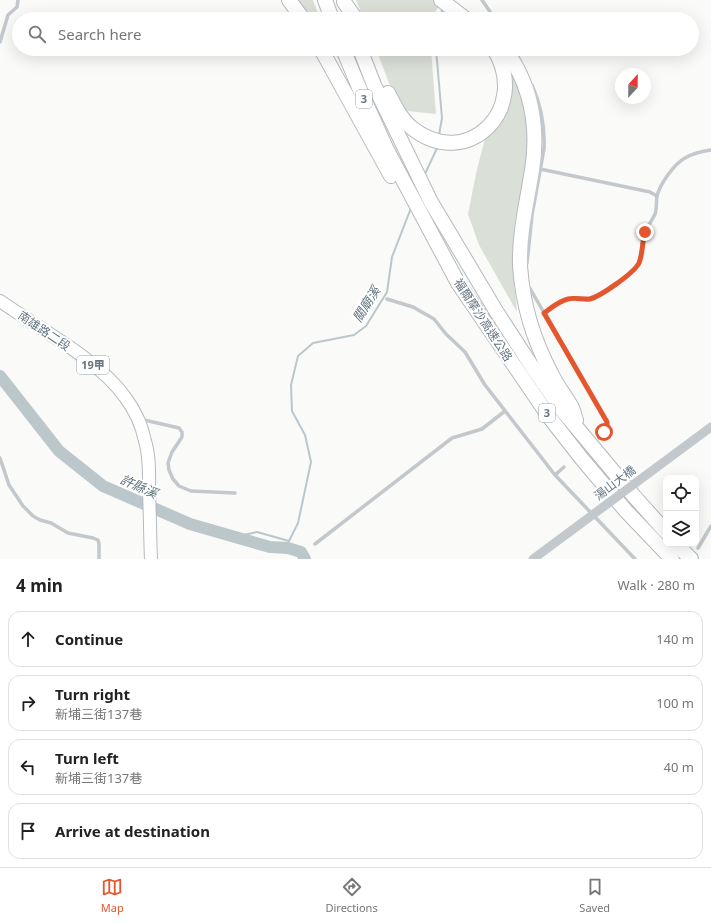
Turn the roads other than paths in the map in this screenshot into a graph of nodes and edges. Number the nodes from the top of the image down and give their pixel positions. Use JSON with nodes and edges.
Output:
{"nodes":[{"id":1,"x":18,"y":0,"type":"edge"},
{"id":2,"x":289,"y":0,"type":"edge"},
{"id":3,"x":325,"y":0,"type":"edge"},
{"id":4,"x":441,"y":0,"type":"edge"},
{"id":5,"x":482,"y":0,"type":"edge"},
{"id":6,"x":344,"y":1,"type":"edge"},
{"id":7,"x":460,"y":9,"type":"edge"},
{"id":8,"x":298,"y":12,"type":"edge"},
{"id":9,"x":329,"y":12,"type":"edge"},
{"id":10,"x":347,"y":12,"type":"edge"},
{"id":11,"x":351,"y":12,"type":"edge"},
{"id":12,"x":490,"y":12,"type":"edge"},
{"id":13,"x":0,"y":42,"type":"edge"},
{"id":14,"x":325,"y":56,"type":"edge"},
{"id":15,"x":346,"y":56,"type":"edge"},
{"id":16,"x":363,"y":56,"type":"edge"},
{"id":17,"x":371,"y":56,"type":"edge"},
{"id":18,"x":498,"y":56,"type":"edge"},
{"id":19,"x":509,"y":56,"type":"edge"},
{"id":20,"x":518,"y":56,"type":"edge"},
{"id":21,"x":525,"y":70,"type":"dead end"},
{"id":22,"x":530,"y":82,"type":"dead end"},
{"id":23,"x":711,"y":150,"type":"edge"},
{"id":24,"x":382,"y":151,"type":"junction"},
{"id":25,"x":540,"y":169,"type":"junction"},
{"id":26,"x":657,"y":196,"type":"junction"},
{"id":27,"x":526,"y":269,"type":"dead end"},
{"id":28,"x":527,"y":280,"type":"dead end"},
{"id":29,"x":387,"y":299,"type":"dead end"},
{"id":30,"x":0,"y":301,"type":"edge"},
{"id":31,"x":544,"y":313,"type":"junction"},
{"id":32,"x":505,"y":411,"type":"junction"},
{"id":33,"x":137,"y":418,"type":"junction"},
{"id":34,"x":711,"y":426,"type":"edge"},
{"id":35,"x":578,"y":430,"type":"junction"},
{"id":36,"x":599,"y":438,"type":"dead end"},
{"id":37,"x":0,"y":458,"type":"edge"},
{"id":38,"x":564,"y":467,"type":"dead end"},
{"id":39,"x":555,"y":475,"type":"junction"},
{"id":40,"x":235,"y":493,"type":"dead end"},
{"id":41,"x":711,"y":526,"type":"edge"},
{"id":42,"x":663,"y":529,"type":"edge"},
{"id":43,"x":314,"y":544,"type":"dead end"},
{"id":44,"x":681,"y":547,"type":"edge"},
{"id":45,"x":694,"y":554,"type":"edge"},
{"id":46,"x":99,"y":559,"type":"edge"},
{"id":47,"x":151,"y":559,"type":"edge"},
{"id":48,"x":533,"y":559,"type":"edge"},
{"id":49,"x":635,"y":559,"type":"edge"},
{"id":50,"x":672,"y":559,"type":"edge"}],
"edges":[{"from":1,"to":13,"type":"lane"},
{"from":2,"to":8,"type":"highway"},
{"from":3,"to":9,"type":"highway"},
{"from":4,"to":7,"type":"highway"},
{"from":5,"to":12,"type":"lane"},
{"from":6,"to":10,"type":"highway"},
{"from":6,"to":11,"type":"highway"},
{"from":14,"to":24,"type":"highway"},
{"from":15,"to":24,"type":"highway","number":"3"},
{"from":16,"to":35,"type":"highway","name":"福爾摩沙高速公路","number":"3"},
{"from":17,"to":18,"type":"highway"},
{"from":19,"to":35,"type":"highway"},
{"from":20,"to":21,"type":"lane"},
{"from":22,"to":25,"type":"lane"},
{"from":23,"to":26,"type":"lane"},
{"from":24,"to":50,"type":"highway","name":"福爾摩沙高速公路","number":"3"},
{"from":25,"to":26,"type":"lane"},
{"from":25,"to":27,"type":"lane"},
{"from":26,"to":31,"type":"lane"},
{"from":28,"to":31,"type":"lane"},
{"from":29,"to":32,"type":"lane"},
{"from":30,"to":33,"type":"main road","name":"南雄路二段","number":"19甲"},
{"from":31,"to":36,"type":"lane"},
{"from":32,"to":39,"type":"lane"},
{"from":32,"to":43,"type":"lane"},
{"from":33,"to":40,"type":"lane"},
{"from":33,"to":47,"type":"main road","name":"南雄路二段","number":"19甲"},
{"from":34,"to":48,"type":"street","name":"湯山大橋","bridge":true},
{"from":35,"to":42,"type":"highway","name":"福爾摩沙高速公路","number":"3"},
{"from":37,"to":46,"type":"lane"},
{"from":38,"to":39,"type":"lane"},
{"from":39,"to":49,"type":"lane"},
{"from":41,"to":45,"type":"lane"},
{"from":44,"to":45,"type":"highway"}]}
